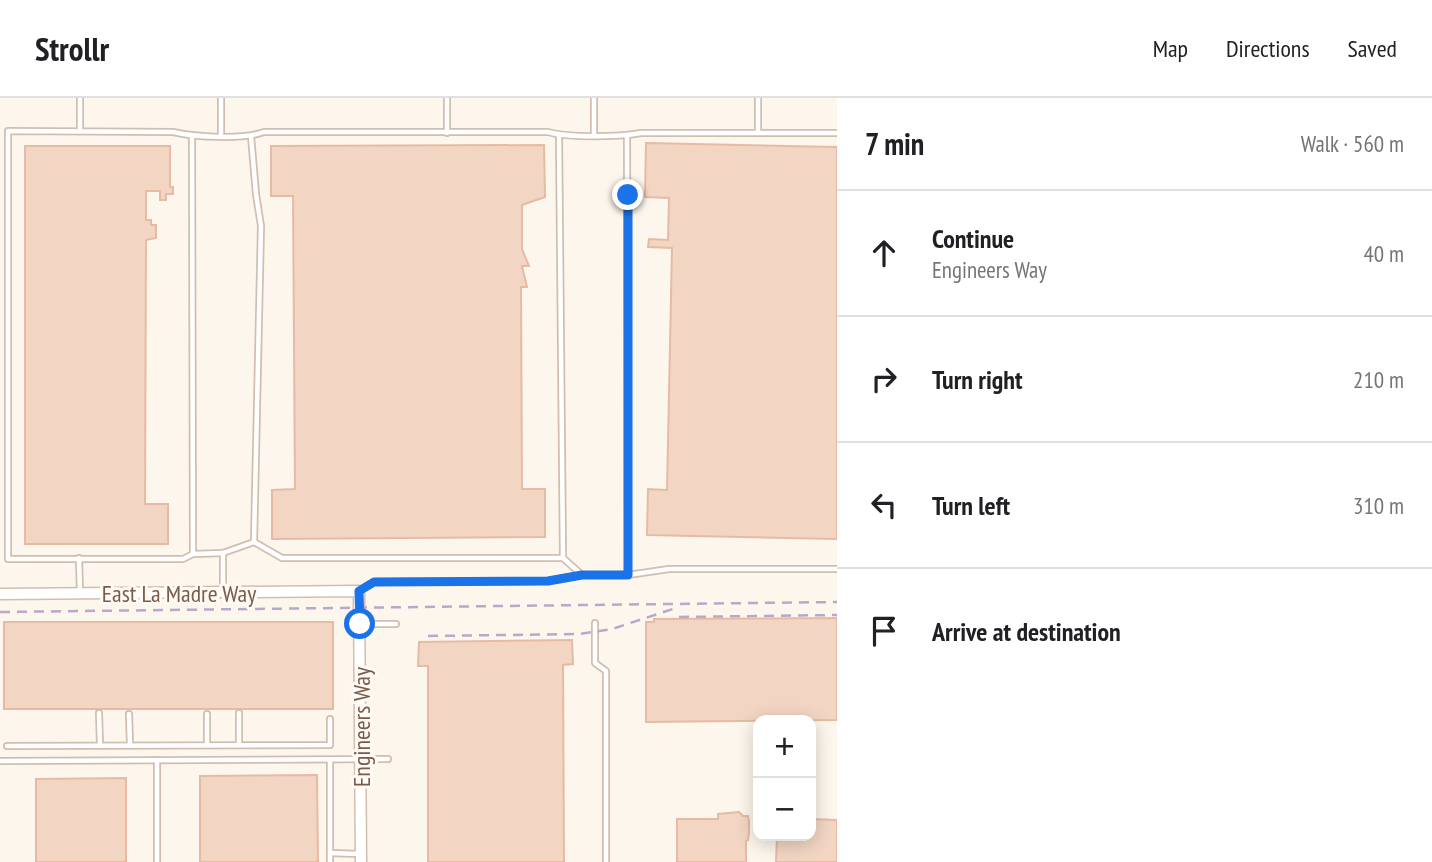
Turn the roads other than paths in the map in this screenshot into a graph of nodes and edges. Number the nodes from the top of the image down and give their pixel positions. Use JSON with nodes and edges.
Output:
{"nodes":[{"id":1,"x":80,"y":98,"type":"edge"},
{"id":2,"x":221,"y":98,"type":"edge"},
{"id":3,"x":447,"y":98,"type":"edge"},
{"id":4,"x":594,"y":98,"type":"edge"},
{"id":5,"x":758,"y":98,"type":"edge"},
{"id":6,"x":80,"y":131,"type":"junction"},
{"id":7,"x":447,"y":133,"type":"junction"},
{"id":8,"x":758,"y":133,"type":"junction"},
{"id":9,"x":837,"y":133,"type":"edge"},
{"id":10,"x":221,"y":135,"type":"junction"},
{"id":11,"x":559,"y":135,"type":"junction"},
{"id":12,"x":594,"y":135,"type":"junction"},
{"id":13,"x":192,"y":136,"type":"junction"},
{"id":14,"x":251,"y":136,"type":"junction"},
{"id":15,"x":627,"y":136,"type":"junction"},
{"id":16,"x":0,"y":487,"type":"edge"},
{"id":17,"x":8,"y":487,"type":"junction"},
{"id":18,"x":254,"y":542,"type":"junction"},
{"id":19,"x":194,"y":554,"type":"junction"},
{"id":20,"x":223,"y":554,"type":"junction"},
{"id":21,"x":79,"y":558,"type":"junction"},
{"id":22,"x":563,"y":558,"type":"junction"},
{"id":23,"x":837,"y":569,"type":"edge"},
{"id":24,"x":582,"y":575,"type":"junction"},
{"id":25,"x":628,"y":575,"type":"junction"},
{"id":26,"x":359,"y":591,"type":"junction"},
{"id":27,"x":223,"y":593,"type":"junction"},
{"id":28,"x":0,"y":594,"type":"edge"},
{"id":29,"x":80,"y":594,"type":"junction"},
{"id":30,"x":595,"y":623,"type":"dead end"},
{"id":31,"x":360,"y":624,"type":"junction"},
{"id":32,"x":396,"y":624,"type":"dead end"},
{"id":33,"x":99,"y":713,"type":"dead end"},
{"id":34,"x":239,"y":713,"type":"dead end"},
{"id":35,"x":130,"y":714,"type":"dead end"},
{"id":36,"x":207,"y":714,"type":"dead end"},
{"id":37,"x":330,"y":719,"type":"dead end"},
{"id":38,"x":100,"y":745,"type":"junction"},
{"id":39,"x":130,"y":745,"type":"junction"},
{"id":40,"x":207,"y":745,"type":"junction"},
{"id":41,"x":239,"y":745,"type":"junction"},
{"id":42,"x":7,"y":746,"type":"dead end"},
{"id":43,"x":387,"y":759,"type":"dead end"},
{"id":44,"x":158,"y":760,"type":"junction"},
{"id":45,"x":330,"y":760,"type":"junction"},
{"id":46,"x":361,"y":760,"type":"junction"},
{"id":47,"x":0,"y":761,"type":"edge"},
{"id":48,"x":330,"y":853,"type":"junction"},
{"id":49,"x":361,"y":858,"type":"edge"},
{"id":50,"x":157,"y":862,"type":"edge"},
{"id":51,"x":330,"y":862,"type":"edge"},
{"id":52,"x":606,"y":862,"type":"edge"}],
"edges":[{"from":1,"to":6,"type":"lane"},
{"from":2,"to":10,"type":"lane"},
{"from":3,"to":7,"type":"lane"},
{"from":4,"to":12,"type":"lane"},
{"from":5,"to":8,"type":"lane"},
{"from":6,"to":13,"type":"lane"},
{"from":6,"to":17,"type":"lane"},
{"from":7,"to":11,"type":"lane"},
{"from":7,"to":14,"type":"lane"},
{"from":8,"to":9,"type":"lane"},
{"from":8,"to":15,"type":"lane"},
{"from":10,"to":13,"type":"lane"},
{"from":10,"to":14,"type":"lane"},
{"from":11,"to":12,"type":"lane"},
{"from":11,"to":22,"type":"lane"},
{"from":12,"to":15,"type":"lane"},
{"from":13,"to":19,"type":"lane"},
{"from":14,"to":18,"type":"lane"},
{"from":15,"to":25,"type":"lane"},
{"from":16,"to":17,"type":"lane"},
{"from":17,"to":21,"type":"lane"},
{"from":18,"to":20,"type":"lane"},
{"from":18,"to":22,"type":"lane"},
{"from":19,"to":20,"type":"lane"},
{"from":19,"to":21,"type":"lane"},
{"from":20,"to":27,"type":"lane"},
{"from":21,"to":29,"type":"lane"},
{"from":22,"to":24,"type":"lane"},
{"from":23,"to":25,"type":"lane"},
{"from":24,"to":25,"type":"lane"},
{"from":24,"to":26,"type":"lane"},
{"from":26,"to":27,"type":"street","name":"East La Madre Way"},
{"from":26,"to":31,"type":"street","name":"Engineers Way"},
{"from":27,"to":29,"type":"street","name":"East La Madre Way"},
{"from":28,"to":29,"type":"street","name":"East La Madre Way"},
{"from":30,"to":52,"type":"lane"},
{"from":31,"to":32,"type":"lane"},
{"from":31,"to":46,"type":"street","name":"Engineers Way"},
{"from":33,"to":38,"type":"lane"},
{"from":34,"to":41,"type":"lane"},
{"from":35,"to":39,"type":"lane"},
{"from":36,"to":40,"type":"lane"},
{"from":37,"to":41,"type":"lane"},
{"from":38,"to":39,"type":"lane"},
{"from":38,"to":42,"type":"lane"},
{"from":39,"to":40,"type":"lane"},
{"from":40,"to":41,"type":"lane"},
{"from":43,"to":46,"type":"lane"},
{"from":44,"to":45,"type":"lane"},
{"from":44,"to":47,"type":"lane"},
{"from":44,"to":50,"type":"lane"},
{"from":45,"to":46,"type":"lane"},
{"from":45,"to":48,"type":"lane"},
{"from":46,"to":49,"type":"street","name":"Engineers Way"},
{"from":48,"to":49,"type":"lane"},
{"from":48,"to":51,"type":"lane"}]}
